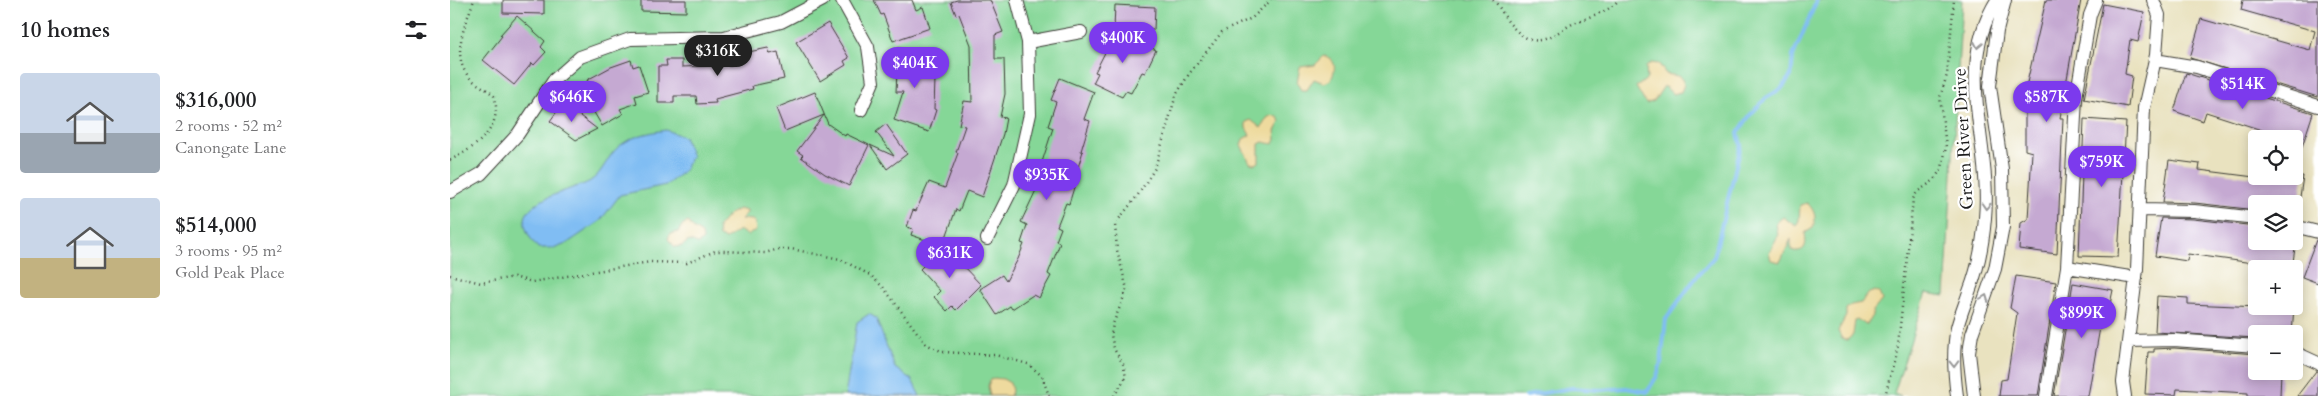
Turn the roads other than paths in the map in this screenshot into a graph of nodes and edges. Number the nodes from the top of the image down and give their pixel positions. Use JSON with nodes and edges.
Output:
{"nodes":[{"id":1,"x":823,"y":0,"type":"edge"},
{"id":2,"x":842,"y":0,"type":"edge"},
{"id":3,"x":1017,"y":0,"type":"edge"},
{"id":4,"x":1997,"y":0,"type":"edge"},
{"id":5,"x":2005,"y":0,"type":"edge"},
{"id":6,"x":2096,"y":0,"type":"edge"},
{"id":7,"x":2153,"y":0,"type":"edge"},
{"id":8,"x":1081,"y":32,"type":"dead end"},
{"id":9,"x":1028,"y":42,"type":"junction"},
{"id":10,"x":2155,"y":60,"type":"junction"},
{"id":11,"x":2318,"y":106,"type":"edge"},
{"id":12,"x":862,"y":110,"type":"dead end"},
{"id":13,"x":450,"y":192,"type":"edge"},
{"id":14,"x":2141,"y":210,"type":"junction"},
{"id":15,"x":2248,"y":217,"type":"edge"},
{"id":16,"x":2303,"y":228,"type":"edge"},
{"id":17,"x":2318,"y":232,"type":"edge"},
{"id":18,"x":987,"y":239,"type":"dead end"},
{"id":19,"x":2067,"y":267,"type":"junction"},
{"id":20,"x":2136,"y":278,"type":"junction"},
{"id":21,"x":2128,"y":341,"type":"junction"},
{"id":22,"x":2248,"y":345,"type":"edge"},
{"id":23,"x":2303,"y":356,"type":"edge"},
{"id":24,"x":2318,"y":363,"type":"edge"},
{"id":25,"x":1957,"y":396,"type":"edge"},
{"id":26,"x":1974,"y":396,"type":"edge"},
{"id":27,"x":2046,"y":396,"type":"edge"},
{"id":28,"x":2125,"y":396,"type":"edge"}],
"edges":[{"from":1,"to":13,"type":"street"},
{"from":2,"to":12,"type":"street"},
{"from":3,"to":9,"type":"street"},
{"from":4,"to":25,"type":"street","name":"Green River Drive","one_way":true},
{"from":26,"to":5,"type":"street","name":"Green River Drive","one_way":true},
{"from":6,"to":19,"type":"street"},
{"from":7,"to":10,"type":"street"},
{"from":8,"to":9,"type":"street"},
{"from":9,"to":18,"type":"street"},
{"from":10,"to":11,"type":"street"},
{"from":10,"to":14,"type":"street"},
{"from":14,"to":15,"type":"street"},
{"from":14,"to":20,"type":"street"},
{"from":16,"to":17,"type":"street"},
{"from":19,"to":20,"type":"street"},
{"from":19,"to":27,"type":"street"},
{"from":20,"to":21,"type":"street"},
{"from":21,"to":22,"type":"street"},
{"from":21,"to":28,"type":"street"},
{"from":23,"to":24,"type":"street"}]}
